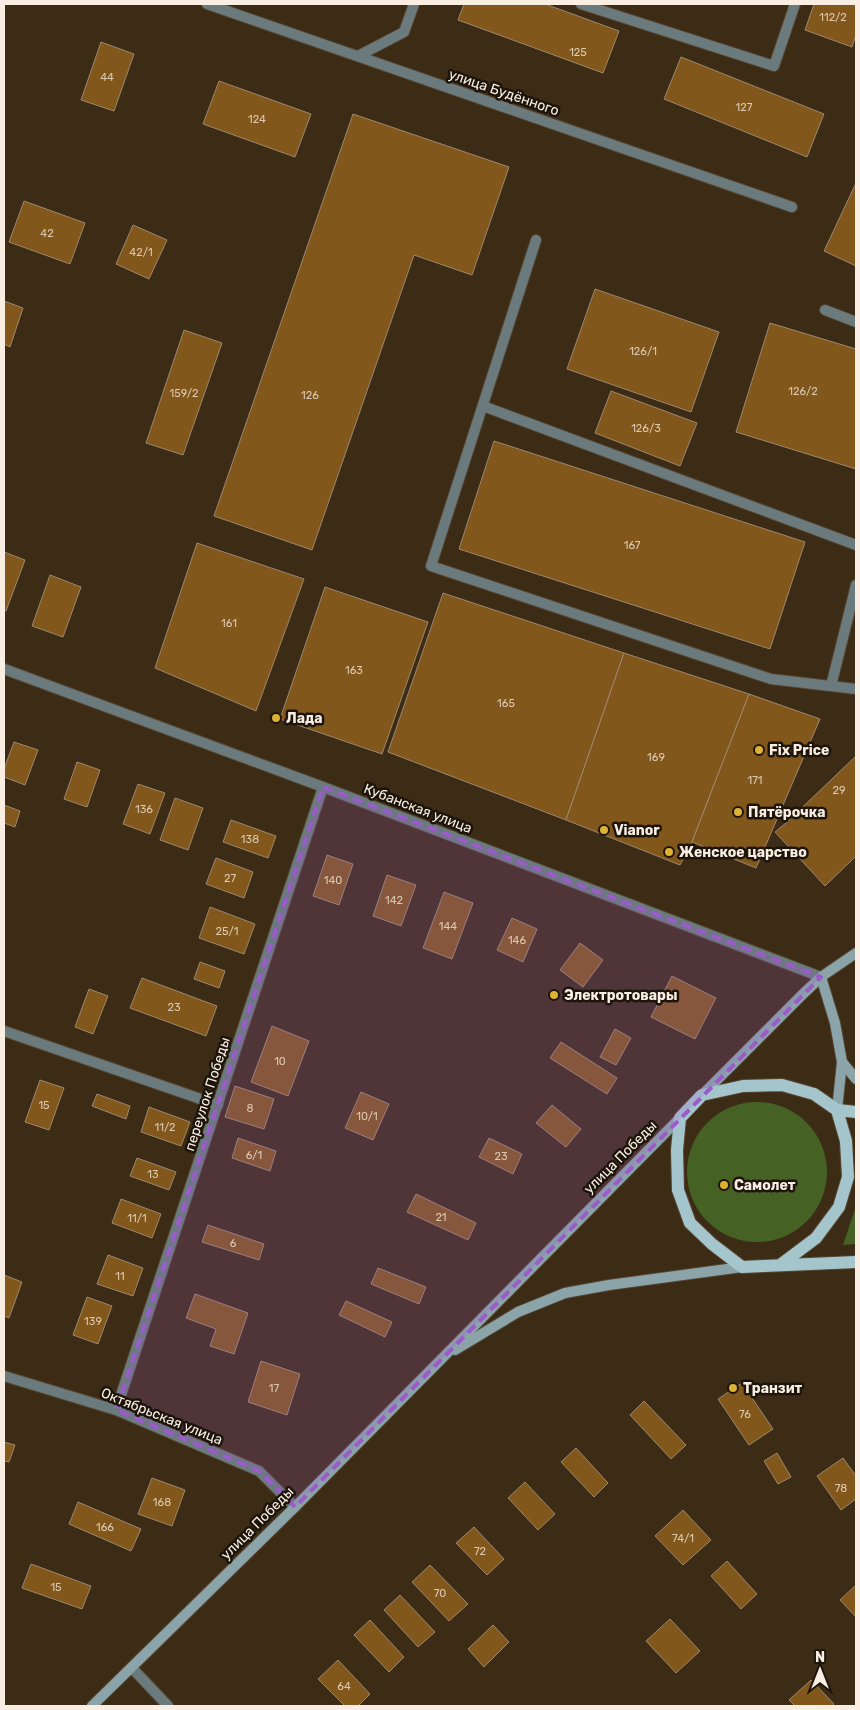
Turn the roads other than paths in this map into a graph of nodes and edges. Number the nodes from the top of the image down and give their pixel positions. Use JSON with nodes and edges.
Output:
{"nodes":[{"id":1,"x":206,"y":4,"type":"edge"},
{"id":2,"x":414,"y":4,"type":"edge"},
{"id":3,"x":581,"y":4,"type":"edge"},
{"id":4,"x":795,"y":4,"type":"edge"},
{"id":5,"x":358,"y":56,"type":"junction"},
{"id":6,"x":792,"y":207,"type":"dead end"},
{"id":7,"x":536,"y":240,"type":"dead end"},
{"id":8,"x":826,"y":310,"type":"dead end"},
{"id":9,"x":856,"y":322,"type":"edge"},
{"id":10,"x":483,"y":406,"type":"junction"},
{"id":11,"x":856,"y":545,"type":"edge"},
{"id":12,"x":856,"y":585,"type":"edge"},
{"id":13,"x":4,"y":670,"type":"edge"},
{"id":14,"x":830,"y":686,"type":"junction"},
{"id":15,"x":856,"y":689,"type":"edge"},
{"id":16,"x":323,"y":787,"type":"junction"},
{"id":17,"x":856,"y":954,"type":"edge"},
{"id":18,"x":821,"y":977,"type":"junction"},
{"id":19,"x":4,"y":1031,"type":"edge"},
{"id":20,"x":842,"y":1062,"type":"junction"},
{"id":21,"x":856,"y":1079,"type":"edge"},
{"id":22,"x":702,"y":1095,"type":"junction"},
{"id":23,"x":218,"y":1104,"type":"junction"},
{"id":24,"x":837,"y":1110,"type":"junction"},
{"id":25,"x":856,"y":1112,"type":"edge"},
{"id":26,"x":680,"y":1118,"type":"junction"},
{"id":27,"x":856,"y":1262,"type":"edge"},
{"id":28,"x":780,"y":1266,"type":"junction"},
{"id":29,"x":742,"y":1267,"type":"junction"},
{"id":30,"x":441,"y":1359,"type":"junction"},
{"id":31,"x":4,"y":1376,"type":"edge"},
{"id":32,"x":116,"y":1410,"type":"junction"},
{"id":33,"x":295,"y":1507,"type":"junction"},
{"id":34,"x":132,"y":1668,"type":"junction"},
{"id":35,"x":92,"y":1706,"type":"edge"},
{"id":36,"x":168,"y":1706,"type":"edge"}],
"edges":[{"from":1,"to":5,"type":"street","name":"улица Будённого"},
{"from":2,"to":5,"type":"street"},
{"from":3,"to":4,"type":"street"},
{"from":5,"to":6,"type":"street","name":"улица Будённого"},
{"from":7,"to":10,"type":"street"},
{"from":8,"to":9,"type":"street"},
{"from":10,"to":11,"type":"street"},
{"from":10,"to":14,"type":"street"},
{"from":12,"to":14,"type":"street"},
{"from":13,"to":16,"type":"street","name":"Кубанская улица"},
{"from":14,"to":15,"type":"street"},
{"from":16,"to":18,"type":"street","name":"Кубанская улица"},
{"from":16,"to":23,"type":"street","name":"переулок Победы"},
{"from":17,"to":18,"type":"street","name":"улица Победы"},
{"from":18,"to":20,"type":"street"},
{"from":18,"to":22,"type":"street","name":"улица Победы"},
{"from":19,"to":23,"type":"street"},
{"from":20,"to":21,"type":"street"},
{"from":20,"to":24,"type":"street"},
{"from":22,"to":24,"type":"main road"},
{"from":22,"to":26,"type":"main road","name":"улица Победы"},
{"from":23,"to":32,"type":"street","name":"переулок Победы"},
{"from":24,"to":25,"type":"main road"},
{"from":24,"to":28,"type":"main road"},
{"from":26,"to":29,"type":"main road"},
{"from":26,"to":30,"type":"street","name":"улица Победы"},
{"from":27,"to":28,"type":"main road"},
{"from":28,"to":29,"type":"main road"},
{"from":29,"to":30,"type":"street","name":"улица Победы"},
{"from":30,"to":33,"type":"street","name":"улица Победы"},
{"from":31,"to":32,"type":"street","name":"Октябрьская улица"},
{"from":32,"to":33,"type":"street","name":"Октябрьская улица"},
{"from":33,"to":34,"type":"street","name":"улица Победы"},
{"from":34,"to":35,"type":"street","name":"улица Победы"},
{"from":34,"to":36,"type":"street"}]}
